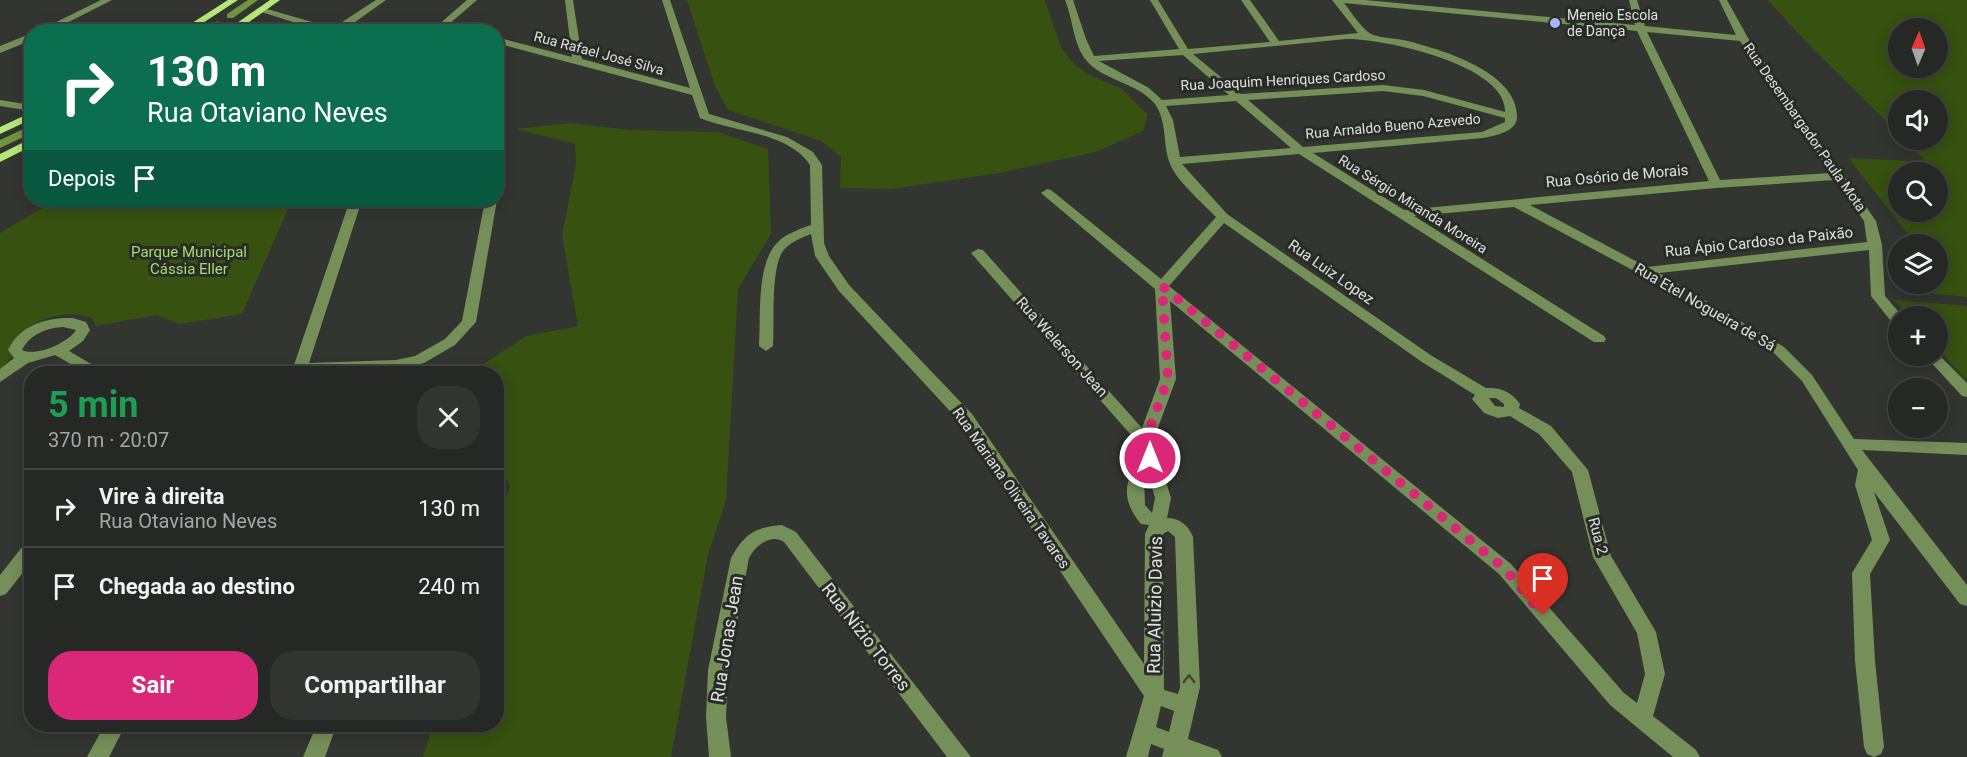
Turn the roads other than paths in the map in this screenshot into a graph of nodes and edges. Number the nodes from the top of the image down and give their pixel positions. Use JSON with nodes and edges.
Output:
{"nodes":[{"id":1,"x":108,"y":0,"type":"edge"},
{"id":2,"x":234,"y":0,"type":"edge"},
{"id":3,"x":276,"y":0,"type":"edge"},
{"id":4,"x":382,"y":0,"type":"edge"},
{"id":5,"x":473,"y":0,"type":"edge"},
{"id":6,"x":569,"y":0,"type":"edge"},
{"id":7,"x":666,"y":0,"type":"edge"},
{"id":8,"x":1069,"y":0,"type":"edge"},
{"id":9,"x":1154,"y":0,"type":"edge"},
{"id":10,"x":1245,"y":0,"type":"edge"},
{"id":11,"x":1336,"y":0,"type":"edge"},
{"id":12,"x":1416,"y":0,"type":"edge"},
{"id":13,"x":1634,"y":0,"type":"edge"},
{"id":14,"x":1723,"y":0,"type":"edge"},
{"id":15,"x":1393,"y":5,"type":"junction"},
{"id":16,"x":260,"y":10,"type":"junction"},
{"id":17,"x":57,"y":24,"type":"edge"},
{"id":18,"x":195,"y":24,"type":"edge"},
{"id":19,"x":240,"y":24,"type":"edge"},
{"id":20,"x":311,"y":24,"type":"edge"},
{"id":21,"x":346,"y":24,"type":"edge"},
{"id":22,"x":444,"y":24,"type":"edge"},
{"id":23,"x":1641,"y":29,"type":"junction"},
{"id":24,"x":0,"y":35,"type":"edge"},
{"id":25,"x":1366,"y":36,"type":"junction"},
{"id":26,"x":1743,"y":38,"type":"junction"},
{"id":27,"x":24,"y":40,"type":"edge"},
{"id":28,"x":21,"y":41,"type":"junction"},
{"id":29,"x":504,"y":42,"type":"edge"},
{"id":30,"x":1276,"y":44,"type":"junction"},
{"id":31,"x":0,"y":50,"type":"edge"},
{"id":32,"x":1185,"y":52,"type":"junction"},
{"id":33,"x":1090,"y":59,"type":"junction"},
{"id":34,"x":577,"y":61,"type":"junction"},
{"id":35,"x":694,"y":92,"type":"junction"},
{"id":36,"x":1236,"y":97,"type":"junction"},
{"id":37,"x":0,"y":103,"type":"edge"},
{"id":38,"x":1160,"y":103,"type":"junction"},
{"id":39,"x":24,"y":107,"type":"edge"},
{"id":40,"x":1512,"y":117,"type":"junction"},
{"id":41,"x":24,"y":119,"type":"edge"},
{"id":42,"x":0,"y":131,"type":"edge"},
{"id":43,"x":24,"y":146,"type":"edge"},
{"id":44,"x":1299,"y":149,"type":"junction"},
{"id":45,"x":0,"y":159,"type":"edge"},
{"id":46,"x":1174,"y":161,"type":"junction"},
{"id":47,"x":1838,"y":176,"type":"junction"},
{"id":48,"x":1716,"y":184,"type":"junction"},
{"id":49,"x":1047,"y":193,"type":"dead end"},
{"id":50,"x":1515,"y":202,"type":"junction"},
{"id":51,"x":354,"y":207,"type":"edge"},
{"id":52,"x":489,"y":207,"type":"edge"},
{"id":53,"x":1399,"y":214,"type":"junction"},
{"id":54,"x":1223,"y":217,"type":"junction"},
{"id":55,"x":818,"y":227,"type":"junction"},
{"id":56,"x":1876,"y":245,"type":"junction"},
{"id":57,"x":978,"y":253,"type":"dead end"},
{"id":58,"x":1645,"y":271,"type":"junction"},
{"id":59,"x":1162,"y":286,"type":"junction"},
{"id":60,"x":1888,"y":308,"type":"edge"},
{"id":61,"x":1599,"y":339,"type":"dead end"},
{"id":62,"x":766,"y":346,"type":"dead end"},
{"id":63,"x":58,"y":351,"type":"junction"},
{"id":64,"x":28,"y":357,"type":"junction"},
{"id":65,"x":87,"y":366,"type":"edge"},
{"id":66,"x":301,"y":366,"type":"edge"},
{"id":67,"x":364,"y":366,"type":"edge"},
{"id":68,"x":1942,"y":366,"type":"edge"},
{"id":69,"x":0,"y":377,"type":"edge"},
{"id":70,"x":1967,"y":392,"type":"edge"},
{"id":71,"x":1509,"y":411,"type":"junction"},
{"id":72,"x":1493,"y":425,"type":"dead end"},
{"id":73,"x":1145,"y":441,"type":"junction"},
{"id":74,"x":1849,"y":444,"type":"junction"},
{"id":75,"x":1967,"y":449,"type":"edge"},
{"id":76,"x":1150,"y":458,"type":"dead end"},
{"id":77,"x":1866,"y":470,"type":"junction"},
{"id":78,"x":764,"y":533,"type":"joint"},
{"id":79,"x":24,"y":558,"type":"edge"},
{"id":80,"x":0,"y":589,"type":"edge"},
{"id":81,"x":1967,"y":599,"type":"edge"},
{"id":82,"x":1154,"y":695,"type":"junction"},
{"id":83,"x":1184,"y":705,"type":"junction"},
{"id":84,"x":1643,"y":717,"type":"junction"},
{"id":85,"x":112,"y":732,"type":"edge"},
{"id":86,"x":324,"y":732,"type":"edge"},
{"id":87,"x":1144,"y":732,"type":"junction"},
{"id":88,"x":1874,"y":747,"type":"dead end"},
{"id":89,"x":1175,"y":750,"type":"edge"},
{"id":90,"x":98,"y":757,"type":"edge"},
{"id":91,"x":314,"y":757,"type":"edge"},
{"id":92,"x":720,"y":757,"type":"edge"},
{"id":93,"x":960,"y":757,"type":"edge"},
{"id":94,"x":1137,"y":757,"type":"edge"},
{"id":95,"x":1211,"y":757,"type":"edge"},
{"id":96,"x":1689,"y":757,"type":"edge"}],
"edges":[{"from":1,"to":17,"type":"street"},
{"from":2,"to":18,"type":"main road"},
{"from":3,"to":16,"type":"main road"},
{"from":4,"to":21,"type":"street"},
{"from":5,"to":22,"type":"street"},
{"from":6,"to":34,"type":"street"},
{"from":7,"to":35,"type":"street"},
{"from":8,"to":33,"type":"street"},
{"from":9,"to":32,"type":"street","name":"Rua Sérgio Miranda Moreira"},
{"from":10,"to":30,"type":"street"},
{"from":11,"to":15,"type":"street"},
{"from":11,"to":25,"type":"street"},
{"from":12,"to":15,"type":"street"},
{"from":13,"to":23,"type":"street"},
{"from":14,"to":26,"type":"street","name":"Rua Desembargador Paula Mota"},
{"from":15,"to":23,"type":"street"},
{"from":16,"to":19,"type":"main road"},
{"from":16,"to":20,"type":"street"},
{"from":23,"to":26,"type":"street"},
{"from":23,"to":48,"type":"street"},
{"from":24,"to":28,"type":"street"},
{"from":25,"to":30,"type":"street"},
{"from":25,"to":40,"type":"street"},
{"from":26,"to":47,"type":"street","name":"Rua Desembargador Paula Mota"},
{"from":27,"to":28,"type":"street"},
{"from":28,"to":31,"type":"street"},
{"from":29,"to":34,"type":"street","name":"Rua Rafael José Silva"},
{"from":30,"to":32,"type":"street"},
{"from":32,"to":33,"type":"street"},
{"from":32,"to":36,"type":"street","name":"Rua Sérgio Miranda Moreira"},
{"from":33,"to":38,"type":"street"},
{"from":34,"to":35,"type":"street","name":"Rua Rafael José Silva"},
{"from":35,"to":55,"type":"street","name":"Rua Mariana Oliveira Tavares"},
{"from":36,"to":38,"type":"street","name":"Rua Joaquim Henriques Cardoso"},
{"from":36,"to":40,"type":"street","name":"Rua Joaquim Henriques Cardoso"},
{"from":36,"to":44,"type":"street","name":"Rua Sérgio Miranda Moreira"},
{"from":37,"to":39,"type":"street"},
{"from":38,"to":46,"type":"street"},
{"from":40,"to":44,"type":"street","name":"Rua Arnaldo Bueno Azevedo"},
{"from":41,"to":42,"type":"main road"},
{"from":43,"to":45,"type":"main road"},
{"from":44,"to":46,"type":"street","name":"Rua Arnaldo Bueno Azevedo"},
{"from":44,"to":53,"type":"street","name":"Rua Sérgio Miranda Moreira"},
{"from":46,"to":54,"type":"street","name":"Rua Luiz Lopez"},
{"from":47,"to":48,"type":"street","name":"Rua Osório de Morais"},
{"from":47,"to":56,"type":"street","name":"Rua Desembargador Paula Mota"},
{"from":48,"to":50,"type":"street","name":"Rua Osório de Morais"},
{"from":49,"to":59,"type":"street"},
{"from":50,"to":53,"type":"street","name":"Rua Osório de Morais"},
{"from":50,"to":58,"type":"street","name":"Rua Etel Nogueira de Sá"},
{"from":51,"to":66,"type":"street"},
{"from":52,"to":67,"type":"street"},
{"from":53,"to":61,"type":"street","name":"Rua Sérgio Miranda Moreira"},
{"from":54,"to":59,"type":"street"},
{"from":54,"to":71,"type":"street","name":"Rua Luiz Lopez"},
{"from":55,"to":62,"type":"street"},
{"from":55,"to":82,"type":"street","name":"Rua Mariana Oliveira Tavares"},
{"from":56,"to":58,"type":"street","name":"Rua Ápio Cardoso da Paixão"},
{"from":56,"to":60,"type":"street","name":"Rua Desembargador Paula Mota"},
{"from":57,"to":73,"type":"street","name":"Rua Welerson Jean"},
{"from":58,"to":74,"type":"street","name":"Rua Etel Nogueira de Sá"},
{"from":59,"to":73,"type":"street"},
{"from":59,"to":84,"type":"street"},
{"from":63,"to":64,"type":"street"},
{"from":63,"to":64,"type":"street"},
{"from":63,"to":65,"type":"street"},
{"from":64,"to":69,"type":"street"},
{"from":68,"to":70,"type":"street"},
{"from":71,"to":72,"type":"street"},
{"from":71,"to":84,"type":"street","name":"Rua 2"},
{"from":73,"to":76,"type":"street"},
{"from":74,"to":75,"type":"street"},
{"from":74,"to":77,"type":"street","name":"Rua Etel Nogueira de Sá"},
{"from":77,"to":81,"type":"street","name":"Rua Etel Nogueira de Sá"},
{"from":77,"to":88,"type":"street"},
{"from":78,"to":92,"type":"street","name":"Rua Jonas Jean"},
{"from":78,"to":93,"type":"street","name":"Rua Nízio Torres"},
{"from":79,"to":80,"type":"street"},
{"from":82,"to":83,"type":"street"},
{"from":83,"to":82,"type":"street","name":"Rua Aluizio Davis","one_way":true},
{"from":82,"to":87,"type":"street","name":"Rua Aluizio Davis"},
{"from":83,"to":89,"type":"street","name":"Rua Aluizio Davis"},
{"from":84,"to":96,"type":"street"},
{"from":85,"to":90,"type":"street"},
{"from":86,"to":91,"type":"street"},
{"from":87,"to":89,"type":"street"},
{"from":87,"to":94,"type":"street","name":"Rua Aluizio Davis"},
{"from":89,"to":95,"type":"street"}]}
